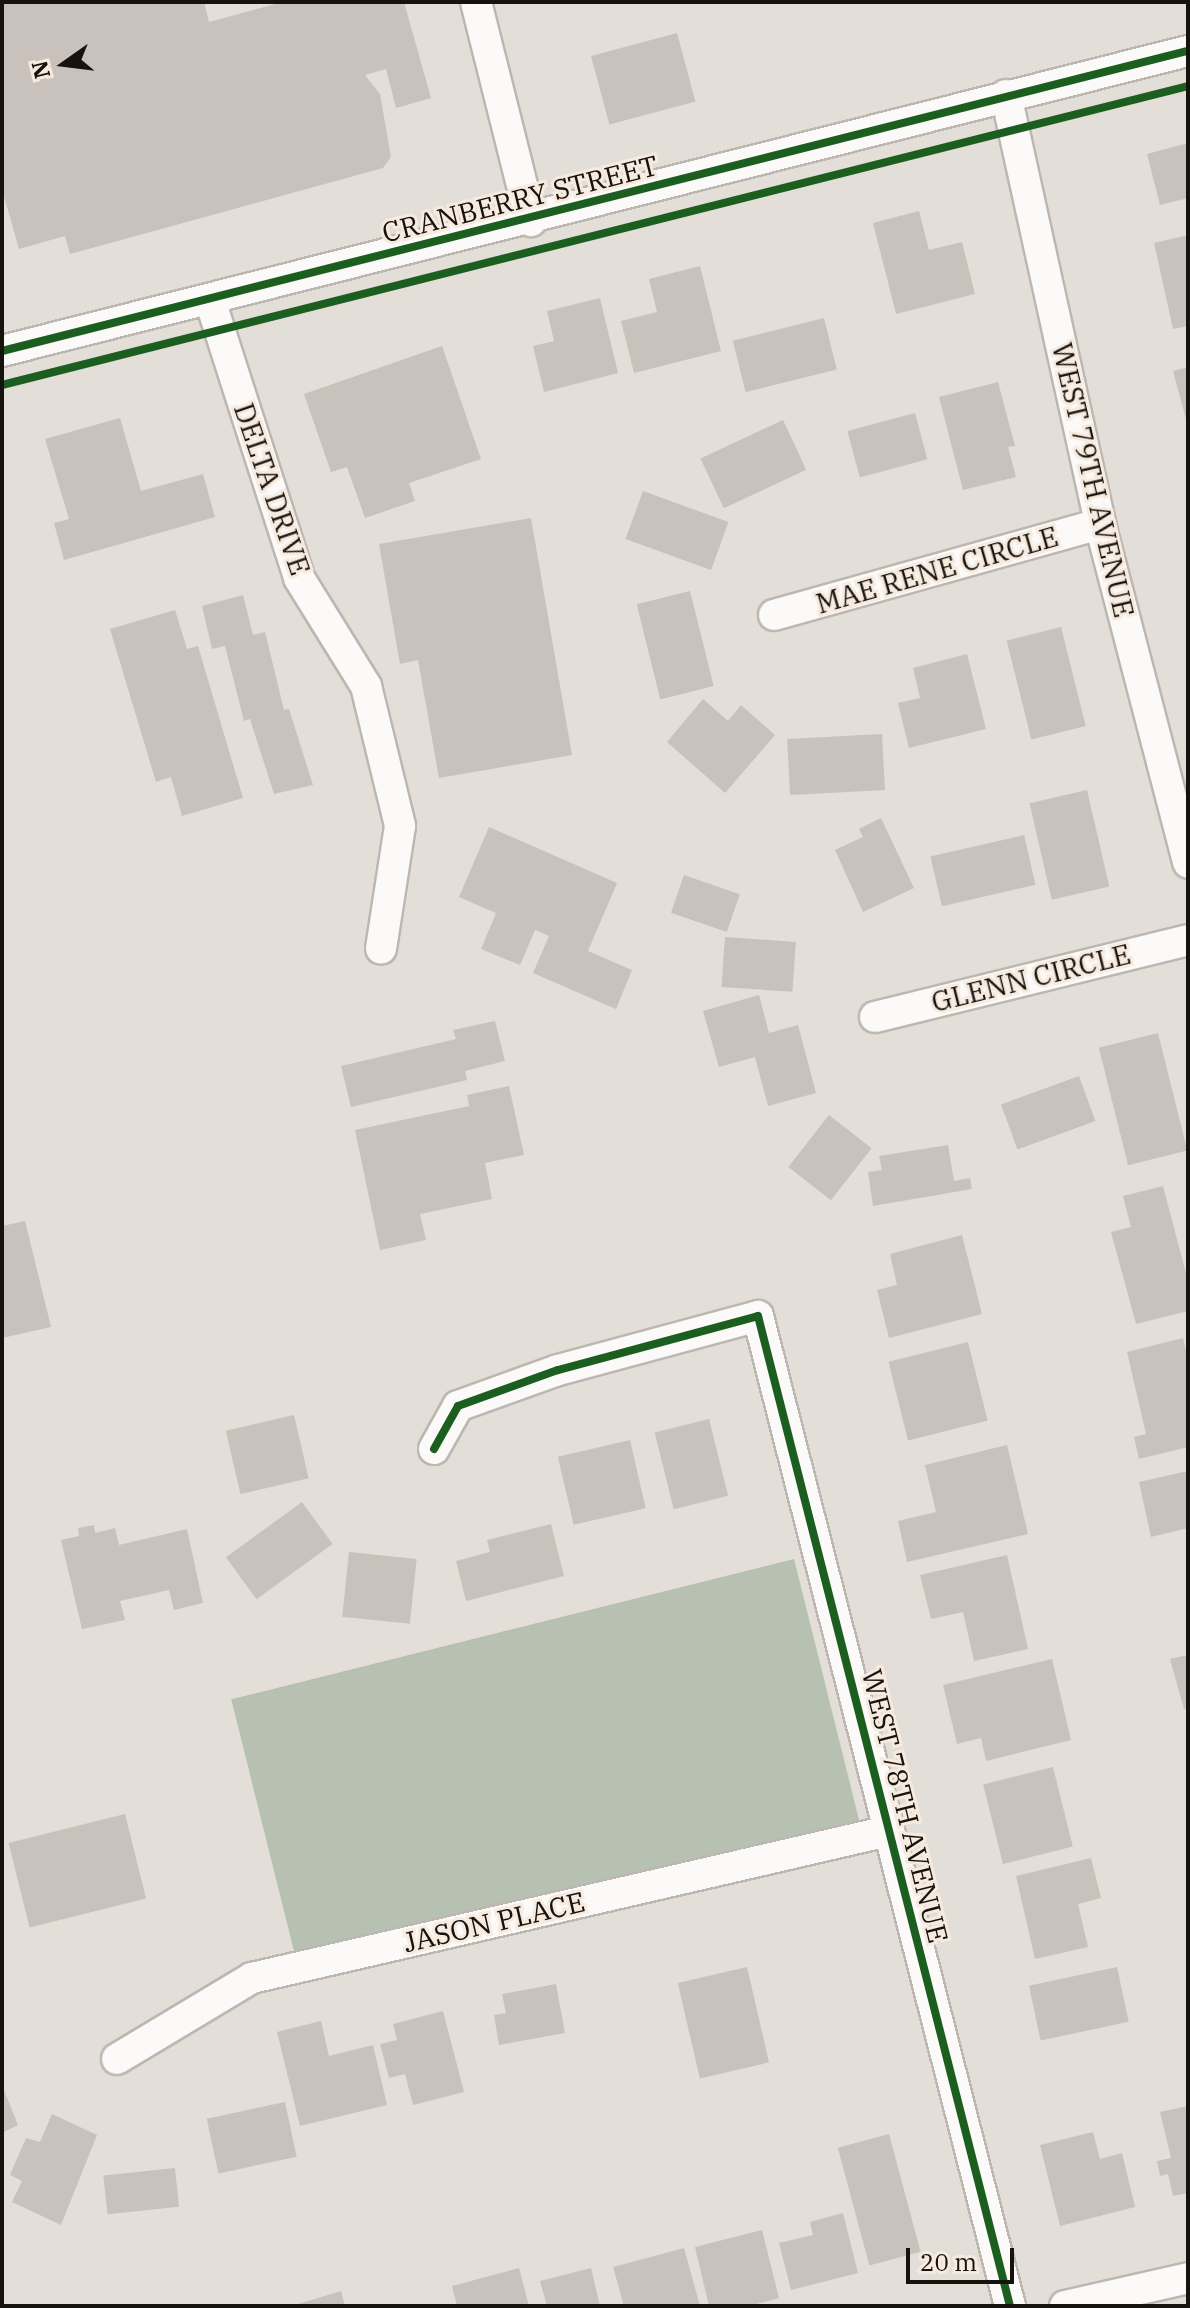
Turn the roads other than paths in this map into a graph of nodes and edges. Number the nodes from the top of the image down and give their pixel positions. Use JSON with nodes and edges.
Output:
{"nodes":[{"id":1,"x":476,"y":2,"type":"edge"},
{"id":2,"x":1188,"y":51,"type":"edge"},
{"id":3,"x":1006,"y":95,"type":"junction"},
{"id":4,"x":531,"y":221,"type":"junction"},
{"id":5,"x":210,"y":300,"type":"junction"},
{"id":6,"x":2,"y":351,"type":"edge"},
{"id":7,"x":1100,"y":524,"type":"junction"},
{"id":8,"x":774,"y":615,"type":"dead end"},
{"id":9,"x":1188,"y":863,"type":"edge"},
{"id":10,"x":1188,"y":940,"type":"edge"},
{"id":11,"x":381,"y":949,"type":"dead end"},
{"id":12,"x":875,"y":1017,"type":"dead end"},
{"id":13,"x":434,"y":1449,"type":"dead end"},
{"id":14,"x":888,"y":1831,"type":"junction"},
{"id":15,"x":117,"y":2059,"type":"dead end"},
{"id":16,"x":1188,"y":2278,"type":"edge"},
{"id":17,"x":1010,"y":2306,"type":"edge"},
{"id":18,"x":1065,"y":2306,"type":"edge"}],
"edges":[{"from":1,"to":4,"type":"street"},
{"from":2,"to":3,"type":"street","name":"CRANBERRY STREET"},
{"from":3,"to":4,"type":"street","name":"CRANBERRY STREET"},
{"from":3,"to":7,"type":"street","name":"WEST 79TH AVENUE"},
{"from":4,"to":5,"type":"street","name":"CRANBERRY STREET"},
{"from":5,"to":6,"type":"street","name":"CRANBERRY STREET"},
{"from":5,"to":11,"type":"street","name":"DELTA DRIVE"},
{"from":7,"to":8,"type":"street","name":"MAE RENE CIRCLE"},
{"from":7,"to":9,"type":"street","name":"WEST 79TH AVENUE"},
{"from":10,"to":12,"type":"street","name":"GLENN CIRCLE"},
{"from":13,"to":14,"type":"street","name":"WEST 78TH AVENUE"},
{"from":14,"to":15,"type":"street","name":"JASON PLACE"},
{"from":14,"to":17,"type":"street","name":"WEST 78TH AVENUE"},
{"from":16,"to":18,"type":"street"}]}
